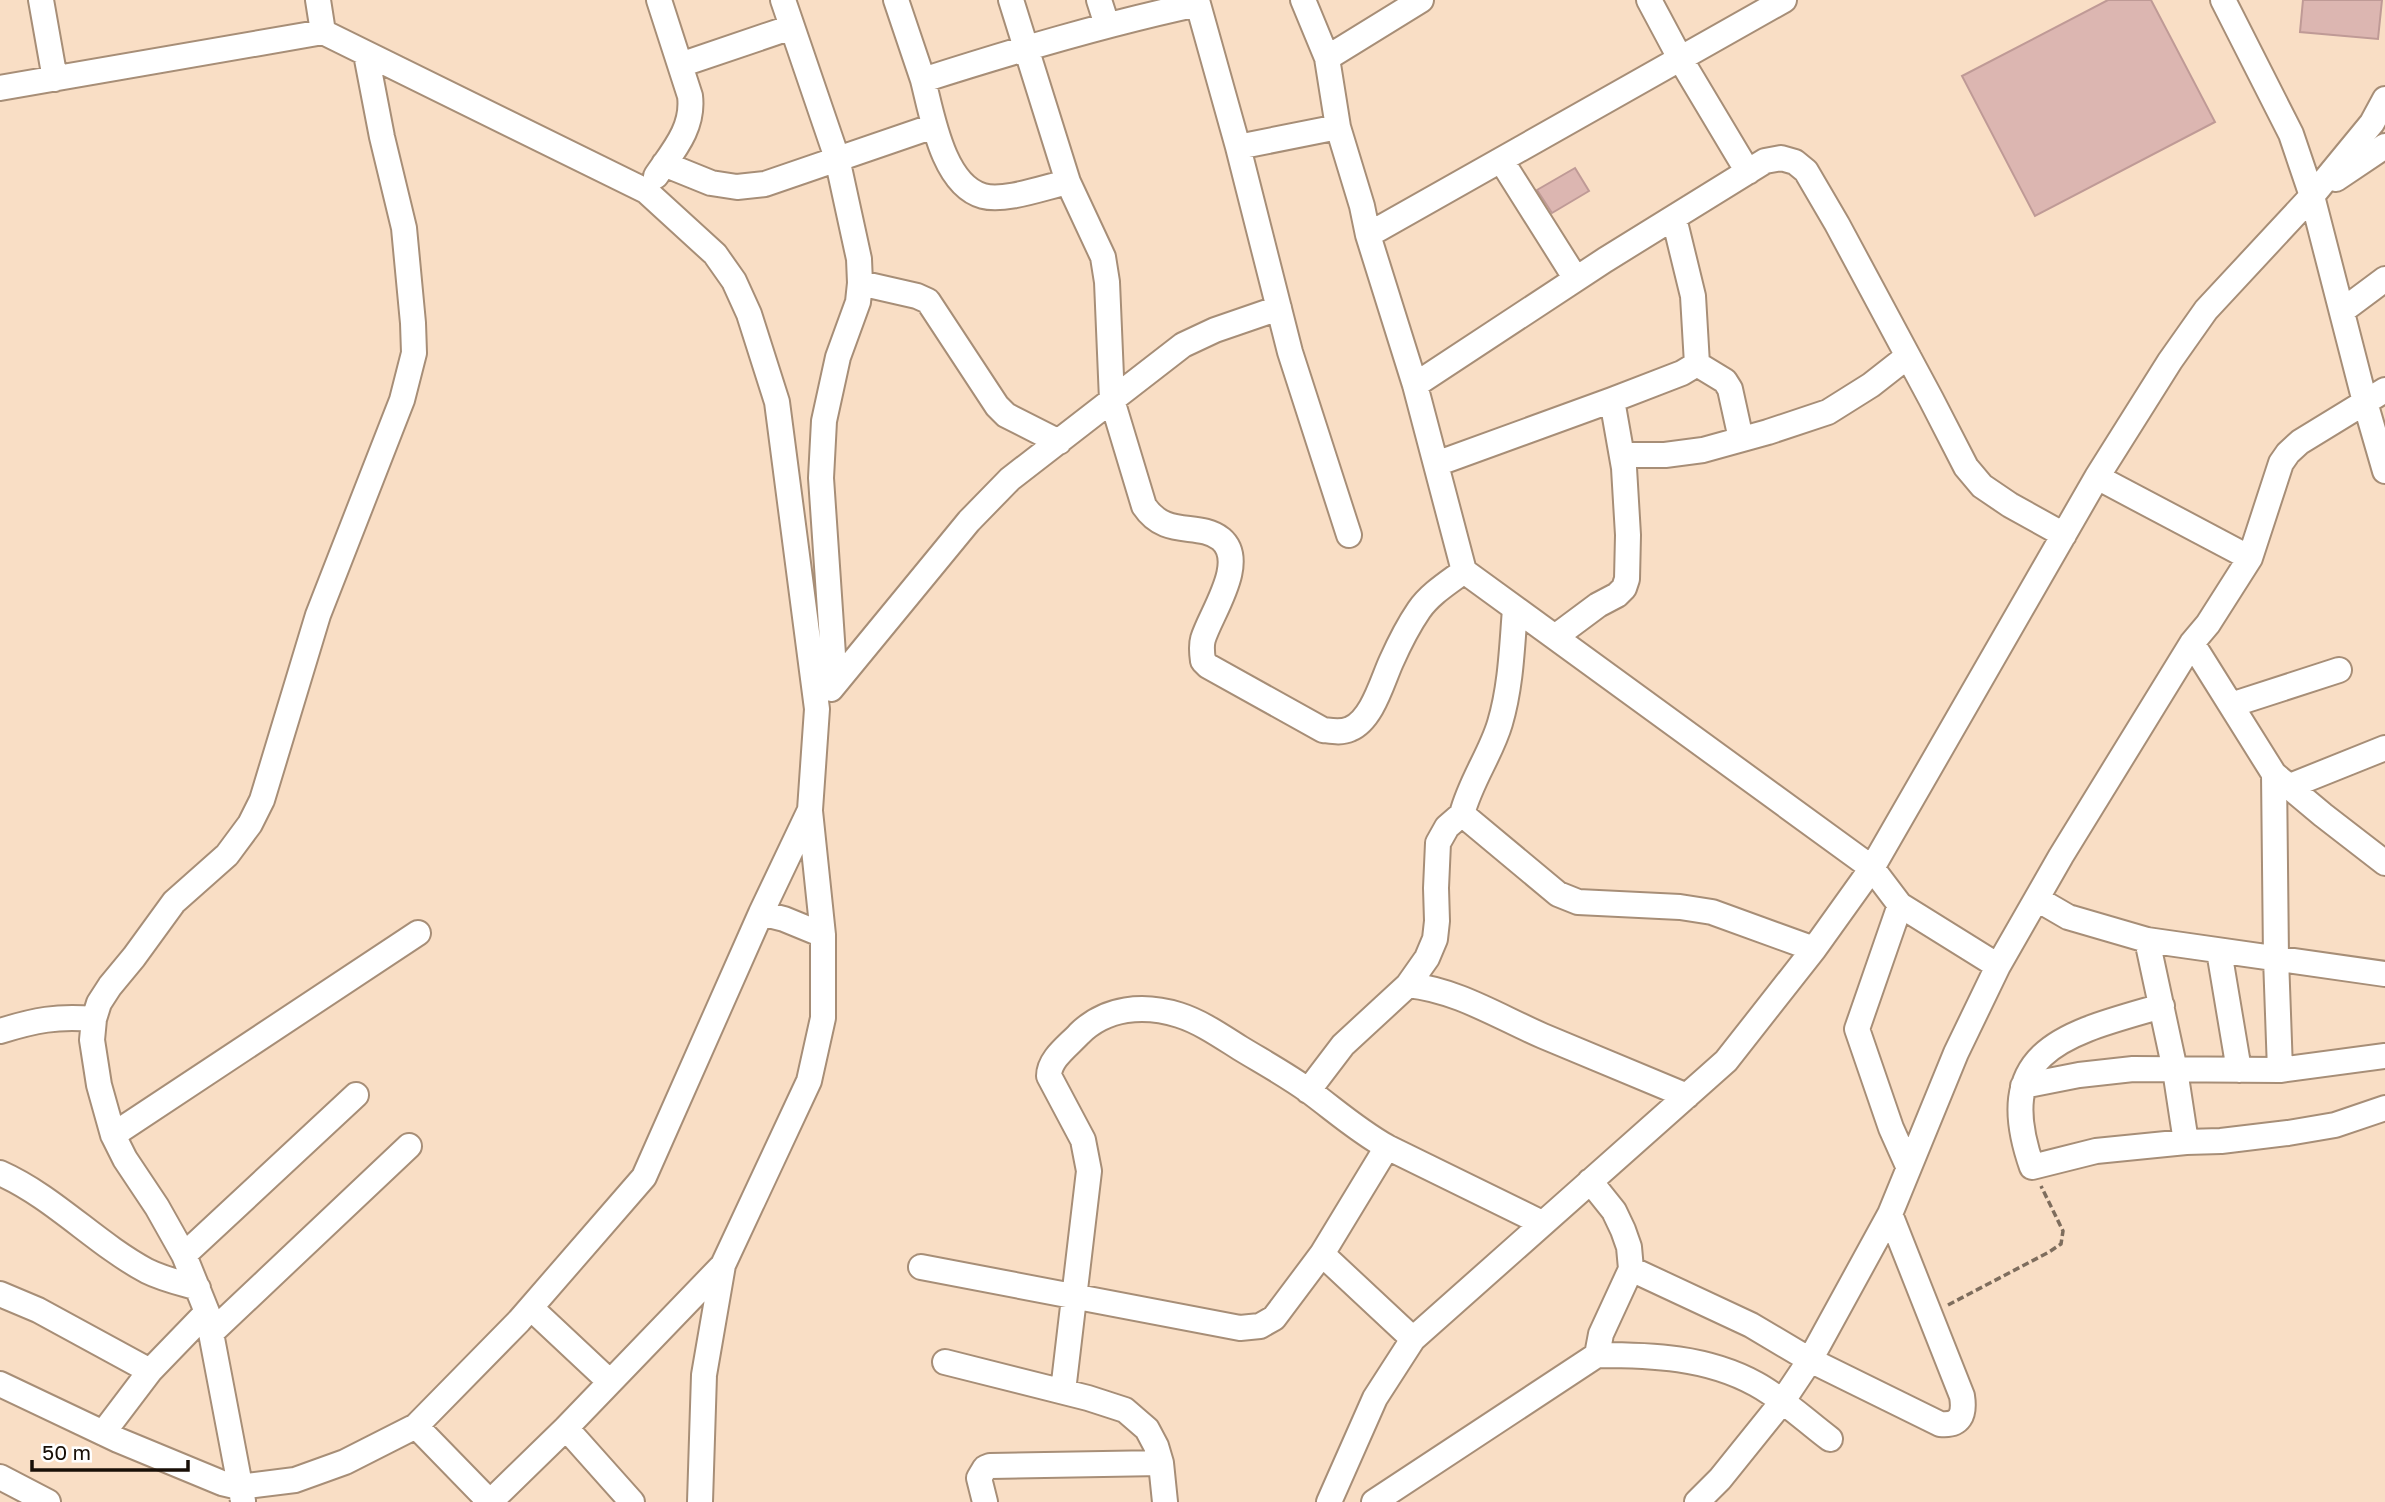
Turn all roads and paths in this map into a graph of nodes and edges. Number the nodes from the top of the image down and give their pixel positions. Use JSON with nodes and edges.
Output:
{"nodes":[{"id":1,"x":41,"y":0,"type":"edge"},
{"id":2,"x":318,"y":0,"type":"edge"},
{"id":3,"x":659,"y":0,"type":"edge"},
{"id":4,"x":783,"y":0,"type":"edge"},
{"id":5,"x":896,"y":0,"type":"edge"},
{"id":6,"x":1011,"y":0,"type":"edge"},
{"id":7,"x":1099,"y":0,"type":"edge"},
{"id":8,"x":1303,"y":0,"type":"edge"},
{"id":9,"x":1421,"y":0,"type":"edge"},
{"id":10,"x":1648,"y":0,"type":"edge"},
{"id":11,"x":1784,"y":0,"type":"edge"},
{"id":12,"x":2222,"y":0,"type":"edge"},
{"id":13,"x":1197,"y":2,"type":"edge"},
{"id":14,"x":1107,"y":25,"type":"junction"},
{"id":15,"x":792,"y":27,"type":"junction"},
{"id":16,"x":323,"y":32,"type":"junction"},
{"id":17,"x":1027,"y":47,"type":"junction"},
{"id":18,"x":366,"y":54,"type":"junction"},
{"id":19,"x":1327,"y":58,"type":"junction"},
{"id":20,"x":1681,"y":60,"type":"junction"},
{"id":21,"x":680,"y":65,"type":"junction"},
{"id":22,"x":55,"y":79,"type":"junction"},
{"id":23,"x":923,"y":80,"type":"junction"},
{"id":24,"x":0,"y":88,"type":"edge"},
{"id":25,"x":2385,"y":99,"type":"edge"},
{"id":26,"x":934,"y":126,"type":"junction"},
{"id":27,"x":1338,"y":127,"type":"junction"},
{"id":28,"x":2385,"y":146,"type":"edge"},
{"id":29,"x":1238,"y":147,"type":"junction"},
{"id":30,"x":837,"y":158,"type":"junction"},
{"id":31,"x":1501,"y":160,"type":"junction"},
{"id":32,"x":664,"y":164,"type":"junction"},
{"id":33,"x":1748,"y":172,"type":"junction"},
{"id":34,"x":1068,"y":182,"type":"junction"},
{"id":35,"x":646,"y":191,"type":"junction"},
{"id":36,"x":2312,"y":195,"type":"junction"},
{"id":37,"x":1674,"y":218,"type":"junction"},
{"id":38,"x":1368,"y":235,"type":"junction"},
{"id":39,"x":1576,"y":279,"type":"junction"},
{"id":40,"x":2385,"y":279,"type":"edge"},
{"id":41,"x":860,"y":283,"type":"junction"},
{"id":42,"x":1279,"y":308,"type":"junction"},
{"id":43,"x":2342,"y":311,"type":"junction"},
{"id":44,"x":1908,"y":356,"type":"junction"},
{"id":45,"x":1697,"y":364,"type":"junction"},
{"id":46,"x":1415,"y":385,"type":"junction"},
{"id":47,"x":2375,"y":396,"type":"edge"},
{"id":48,"x":1112,"y":400,"type":"junction"},
{"id":49,"x":1612,"y":401,"type":"junction"},
{"id":50,"x":1741,"y":439,"type":"junction"},
{"id":51,"x":1059,"y":442,"type":"junction"},
{"id":52,"x":1622,"y":455,"type":"junction"},
{"id":53,"x":1436,"y":464,"type":"junction"},
{"id":54,"x":2385,"y":471,"type":"edge"},
{"id":55,"x":2097,"y":477,"type":"junction"},
{"id":56,"x":1349,"y":535,"type":"dead end"},
{"id":57,"x":2064,"y":535,"type":"junction"},
{"id":58,"x":2250,"y":558,"type":"junction"},
{"id":59,"x":1464,"y":571,"type":"junction"},
{"id":60,"x":1515,"y":609,"type":"junction"},
{"id":61,"x":1555,"y":637,"type":"junction"},
{"id":62,"x":2192,"y":643,"type":"junction"},
{"id":63,"x":2339,"y":670,"type":"dead end"},
{"id":64,"x":835,"y":684,"type":"junction"},
{"id":65,"x":2231,"y":705,"type":"junction"},
{"id":66,"x":817,"y":709,"type":"junction"},
{"id":67,"x":2385,"y":748,"type":"edge"},
{"id":68,"x":2282,"y":780,"type":"junction"},
{"id":69,"x":810,"y":810,"type":"junction"},
{"id":70,"x":1462,"y":814,"type":"junction"},
{"id":71,"x":2385,"y":863,"type":"edge"},
{"id":72,"x":1872,"y":868,"type":"junction"},
{"id":73,"x":2037,"y":899,"type":"junction"},
{"id":74,"x":1900,"y":905,"type":"junction"},
{"id":75,"x":761,"y":913,"type":"junction"},
{"id":76,"x":418,"y":933,"type":"dead end"},
{"id":77,"x":823,"y":935,"type":"junction"},
{"id":78,"x":2147,"y":940,"type":"junction"},
{"id":79,"x":1814,"y":949,"type":"junction"},
{"id":80,"x":2219,"y":951,"type":"junction"},
{"id":81,"x":2276,"y":958,"type":"junction"},
{"id":82,"x":1998,"y":966,"type":"junction"},
{"id":83,"x":2385,"y":974,"type":"edge"},
{"id":84,"x":1408,"y":985,"type":"junction"},
{"id":85,"x":2162,"y":1006,"type":"junction"},
{"id":86,"x":94,"y":1019,"type":"junction"},
{"id":87,"x":0,"y":1031,"type":"edge"},
{"id":88,"x":2385,"y":1056,"type":"edge"},
{"id":89,"x":2175,"y":1070,"type":"junction"},
{"id":90,"x":2239,"y":1070,"type":"junction"},
{"id":91,"x":2280,"y":1070,"type":"junction"},
{"id":92,"x":2023,"y":1086,"type":"junction"},
{"id":93,"x":1308,"y":1091,"type":"junction"},
{"id":94,"x":356,"y":1095,"type":"dead end"},
{"id":95,"x":1687,"y":1096,"type":"junction"},
{"id":96,"x":2385,"y":1108,"type":"edge"},
{"id":97,"x":113,"y":1135,"type":"junction"},
{"id":98,"x":2186,"y":1142,"type":"junction"},
{"id":99,"x":409,"y":1146,"type":"dead end"},
{"id":100,"x":1387,"y":1147,"type":"junction"},
{"id":101,"x":1908,"y":1166,"type":"junction"},
{"id":102,"x":2032,"y":1167,"type":"junction"},
{"id":103,"x":0,"y":1173,"type":"edge"},
{"id":104,"x":1590,"y":1181,"type":"junction"},
{"id":105,"x":1890,"y":1214,"type":"junction"},
{"id":106,"x":1542,"y":1223,"type":"junction"},
{"id":107,"x":1322,"y":1254,"type":"junction"},
{"id":108,"x":184,"y":1255,"type":"junction"},
{"id":109,"x":723,"y":1265,"type":"junction"},
{"id":110,"x":921,"y":1267,"type":"dead end"},
{"id":111,"x":1631,"y":1269,"type":"junction"},
{"id":112,"x":198,"y":1288,"type":"junction"},
{"id":113,"x":0,"y":1294,"type":"edge"},
{"id":114,"x":1075,"y":1297,"type":"junction"},
{"id":115,"x":531,"y":1308,"type":"junction"},
{"id":116,"x":1931,"y":1314,"type":"junction"},
{"id":117,"x":209,"y":1323,"type":"junction"},
{"id":118,"x":1413,"y":1339,"type":"junction"},
{"id":119,"x":1597,"y":1356,"type":"junction"},
{"id":120,"x":1810,"y":1360,"type":"junction"},
{"id":121,"x":945,"y":1362,"type":"dead end"},
{"id":122,"x":150,"y":1371,"type":"junction"},
{"id":123,"x":610,"y":1382,"type":"junction"},
{"id":124,"x":0,"y":1384,"type":"edge"},
{"id":125,"x":1063,"y":1391,"type":"junction"},
{"id":126,"x":1782,"y":1402,"type":"junction"},
{"id":127,"x":416,"y":1426,"type":"junction"},
{"id":128,"x":566,"y":1428,"type":"junction"},
{"id":129,"x":103,"y":1433,"type":"junction"},
{"id":130,"x":1830,"y":1439,"type":"dead end"},
{"id":131,"x":1161,"y":1463,"type":"junction"},
{"id":132,"x":0,"y":1477,"type":"edge"},
{"id":133,"x":295,"y":1480,"type":"junction"},
{"id":134,"x":241,"y":1494,"type":"edge"},
{"id":135,"x":43,"y":1501,"type":"edge"},
{"id":136,"x":281,"y":1502,"type":"edge"},
{"id":137,"x":490,"y":1502,"type":"edge"},
{"id":138,"x":632,"y":1502,"type":"edge"},
{"id":139,"x":700,"y":1502,"type":"edge"},
{"id":140,"x":985,"y":1502,"type":"edge"},
{"id":141,"x":1165,"y":1502,"type":"edge"},
{"id":142,"x":1329,"y":1502,"type":"edge"},
{"id":143,"x":1374,"y":1502,"type":"edge"},
{"id":144,"x":1697,"y":1502,"type":"edge"}],
"edges":[{"from":1,"to":22,"type":"street"},
{"from":2,"to":16,"type":"street"},
{"from":3,"to":21,"type":"street"},
{"from":4,"to":15,"type":"street"},
{"from":5,"to":23,"type":"street"},
{"from":6,"to":17,"type":"street"},
{"from":7,"to":14,"type":"street"},
{"from":8,"to":19,"type":"street"},
{"from":9,"to":19,"type":"street"},
{"from":10,"to":20,"type":"street"},
{"from":11,"to":20,"type":"street"},
{"from":12,"to":36,"type":"street"},
{"from":13,"to":14,"type":"street"},
{"from":13,"to":29,"type":"street"},
{"from":14,"to":17,"type":"street"},
{"from":15,"to":21,"type":"street"},
{"from":15,"to":30,"type":"street"},
{"from":16,"to":18,"type":"street"},
{"from":16,"to":22,"type":"street"},
{"from":17,"to":23,"type":"street"},
{"from":17,"to":34,"type":"street"},
{"from":18,"to":35,"type":"street"},
{"from":18,"to":86,"type":"street"},
{"from":19,"to":27,"type":"street"},
{"from":20,"to":31,"type":"street"},
{"from":20,"to":33,"type":"street"},
{"from":21,"to":32,"type":"street"},
{"from":22,"to":24,"type":"street"},
{"from":23,"to":26,"type":"street"},
{"from":25,"to":36,"type":"street"},
{"from":26,"to":30,"type":"street"},
{"from":26,"to":34,"type":"street"},
{"from":27,"to":29,"type":"street"},
{"from":27,"to":38,"type":"street"},
{"from":28,"to":36,"type":"street"},
{"from":29,"to":42,"type":"street"},
{"from":30,"to":32,"type":"street"},
{"from":30,"to":41,"type":"street"},
{"from":31,"to":38,"type":"street"},
{"from":31,"to":39,"type":"street"},
{"from":32,"to":35,"type":"street"},
{"from":33,"to":37,"type":"street"},
{"from":33,"to":44,"type":"street"},
{"from":34,"to":48,"type":"street"},
{"from":35,"to":66,"type":"street"},
{"from":36,"to":43,"type":"street"},
{"from":36,"to":55,"type":"street"},
{"from":37,"to":39,"type":"street"},
{"from":37,"to":45,"type":"street"},
{"from":38,"to":46,"type":"street"},
{"from":39,"to":46,"type":"street"},
{"from":40,"to":43,"type":"street"},
{"from":41,"to":51,"type":"street"},
{"from":41,"to":64,"type":"street"},
{"from":42,"to":48,"type":"street"},
{"from":42,"to":56,"type":"street"},
{"from":43,"to":47,"type":"street"},
{"from":44,"to":50,"type":"street"},
{"from":44,"to":57,"type":"street"},
{"from":45,"to":49,"type":"street"},
{"from":45,"to":50,"type":"street"},
{"from":46,"to":53,"type":"street"},
{"from":47,"to":54,"type":"street"},
{"from":47,"to":58,"type":"street"},
{"from":48,"to":51,"type":"street"},
{"from":48,"to":59,"type":"street"},
{"from":49,"to":52,"type":"street"},
{"from":49,"to":53,"type":"street"},
{"from":50,"to":52,"type":"street"},
{"from":51,"to":64,"type":"street"},
{"from":52,"to":61,"type":"street"},
{"from":53,"to":59,"type":"street"},
{"from":55,"to":57,"type":"street"},
{"from":55,"to":58,"type":"street"},
{"from":57,"to":72,"type":"street"},
{"from":58,"to":62,"type":"street"},
{"from":59,"to":60,"type":"street"},
{"from":60,"to":61,"type":"street"},
{"from":60,"to":70,"type":"street"},
{"from":61,"to":72,"type":"street"},
{"from":62,"to":65,"type":"street"},
{"from":62,"to":73,"type":"street"},
{"from":63,"to":65,"type":"street"},
{"from":64,"to":66,"type":"street"},
{"from":65,"to":68,"type":"street"},
{"from":66,"to":69,"type":"street"},
{"from":67,"to":68,"type":"street"},
{"from":68,"to":71,"type":"street"},
{"from":68,"to":81,"type":"street"},
{"from":69,"to":75,"type":"street"},
{"from":69,"to":77,"type":"street"},
{"from":70,"to":79,"type":"street"},
{"from":70,"to":84,"type":"street"},
{"from":72,"to":74,"type":"street"},
{"from":72,"to":79,"type":"street"},
{"from":73,"to":78,"type":"street"},
{"from":73,"to":82,"type":"street"},
{"from":74,"to":82,"type":"street"},
{"from":74,"to":101,"type":"street"},
{"from":75,"to":77,"type":"street"},
{"from":75,"to":115,"type":"street"},
{"from":76,"to":97,"type":"street"},
{"from":77,"to":109,"type":"street"},
{"from":78,"to":80,"type":"street"},
{"from":78,"to":85,"type":"street"},
{"from":79,"to":95,"type":"street"},
{"from":80,"to":81,"type":"street"},
{"from":80,"to":90,"type":"street"},
{"from":81,"to":83,"type":"street"},
{"from":81,"to":91,"type":"street"},
{"from":82,"to":101,"type":"street"},
{"from":84,"to":93,"type":"street"},
{"from":84,"to":95,"type":"street"},
{"from":85,"to":89,"type":"street"},
{"from":85,"to":92,"type":"street"},
{"from":86,"to":87,"type":"street"},
{"from":86,"to":97,"type":"street"},
{"from":88,"to":91,"type":"street"},
{"from":89,"to":90,"type":"street"},
{"from":89,"to":92,"type":"street"},
{"from":89,"to":98,"type":"street"},
{"from":90,"to":91,"type":"street"},
{"from":92,"to":102,"type":"street"},
{"from":93,"to":100,"type":"street"},
{"from":93,"to":114,"type":"street"},
{"from":94,"to":108,"type":"street"},
{"from":95,"to":104,"type":"street"},
{"from":96,"to":98,"type":"street"},
{"from":97,"to":108,"type":"street"},
{"from":98,"to":102,"type":"street"},
{"from":99,"to":117,"type":"street"},
{"from":100,"to":106,"type":"street"},
{"from":100,"to":107,"type":"street"},
{"from":101,"to":105,"type":"street"},
{"from":102,"to":116,"type":"path"},
{"from":103,"to":112,"type":"street"},
{"from":104,"to":106,"type":"street"},
{"from":104,"to":111,"type":"street"},
{"from":105,"to":116,"type":"street"},
{"from":105,"to":120,"type":"street"},
{"from":106,"to":118,"type":"street"},
{"from":107,"to":114,"type":"street"},
{"from":107,"to":118,"type":"street"},
{"from":108,"to":112,"type":"street"},
{"from":109,"to":123,"type":"street"},
{"from":109,"to":139,"type":"street"},
{"from":110,"to":114,"type":"street"},
{"from":111,"to":119,"type":"street"},
{"from":111,"to":120,"type":"street"},
{"from":112,"to":117,"type":"street"},
{"from":113,"to":122,"type":"street"},
{"from":114,"to":125,"type":"street"},
{"from":115,"to":123,"type":"street"},
{"from":115,"to":127,"type":"street"},
{"from":116,"to":120,"type":"street"},
{"from":117,"to":122,"type":"street"},
{"from":117,"to":134,"type":"street"},
{"from":118,"to":142,"type":"street"},
{"from":119,"to":126,"type":"street"},
{"from":119,"to":143,"type":"street"},
{"from":120,"to":126,"type":"street"},
{"from":121,"to":125,"type":"street"},
{"from":122,"to":129,"type":"street"},
{"from":123,"to":128,"type":"street"},
{"from":124,"to":129,"type":"street"},
{"from":125,"to":131,"type":"street"},
{"from":126,"to":130,"type":"street"},
{"from":126,"to":144,"type":"street"},
{"from":127,"to":133,"type":"street"},
{"from":127,"to":137,"type":"street"},
{"from":128,"to":137,"type":"street"},
{"from":128,"to":138,"type":"street"},
{"from":129,"to":134,"type":"street"},
{"from":131,"to":140,"type":"street"},
{"from":131,"to":141,"type":"street"},
{"from":132,"to":135,"type":"street"},
{"from":133,"to":134,"type":"street"},
{"from":133,"to":136,"type":"street"}]}
